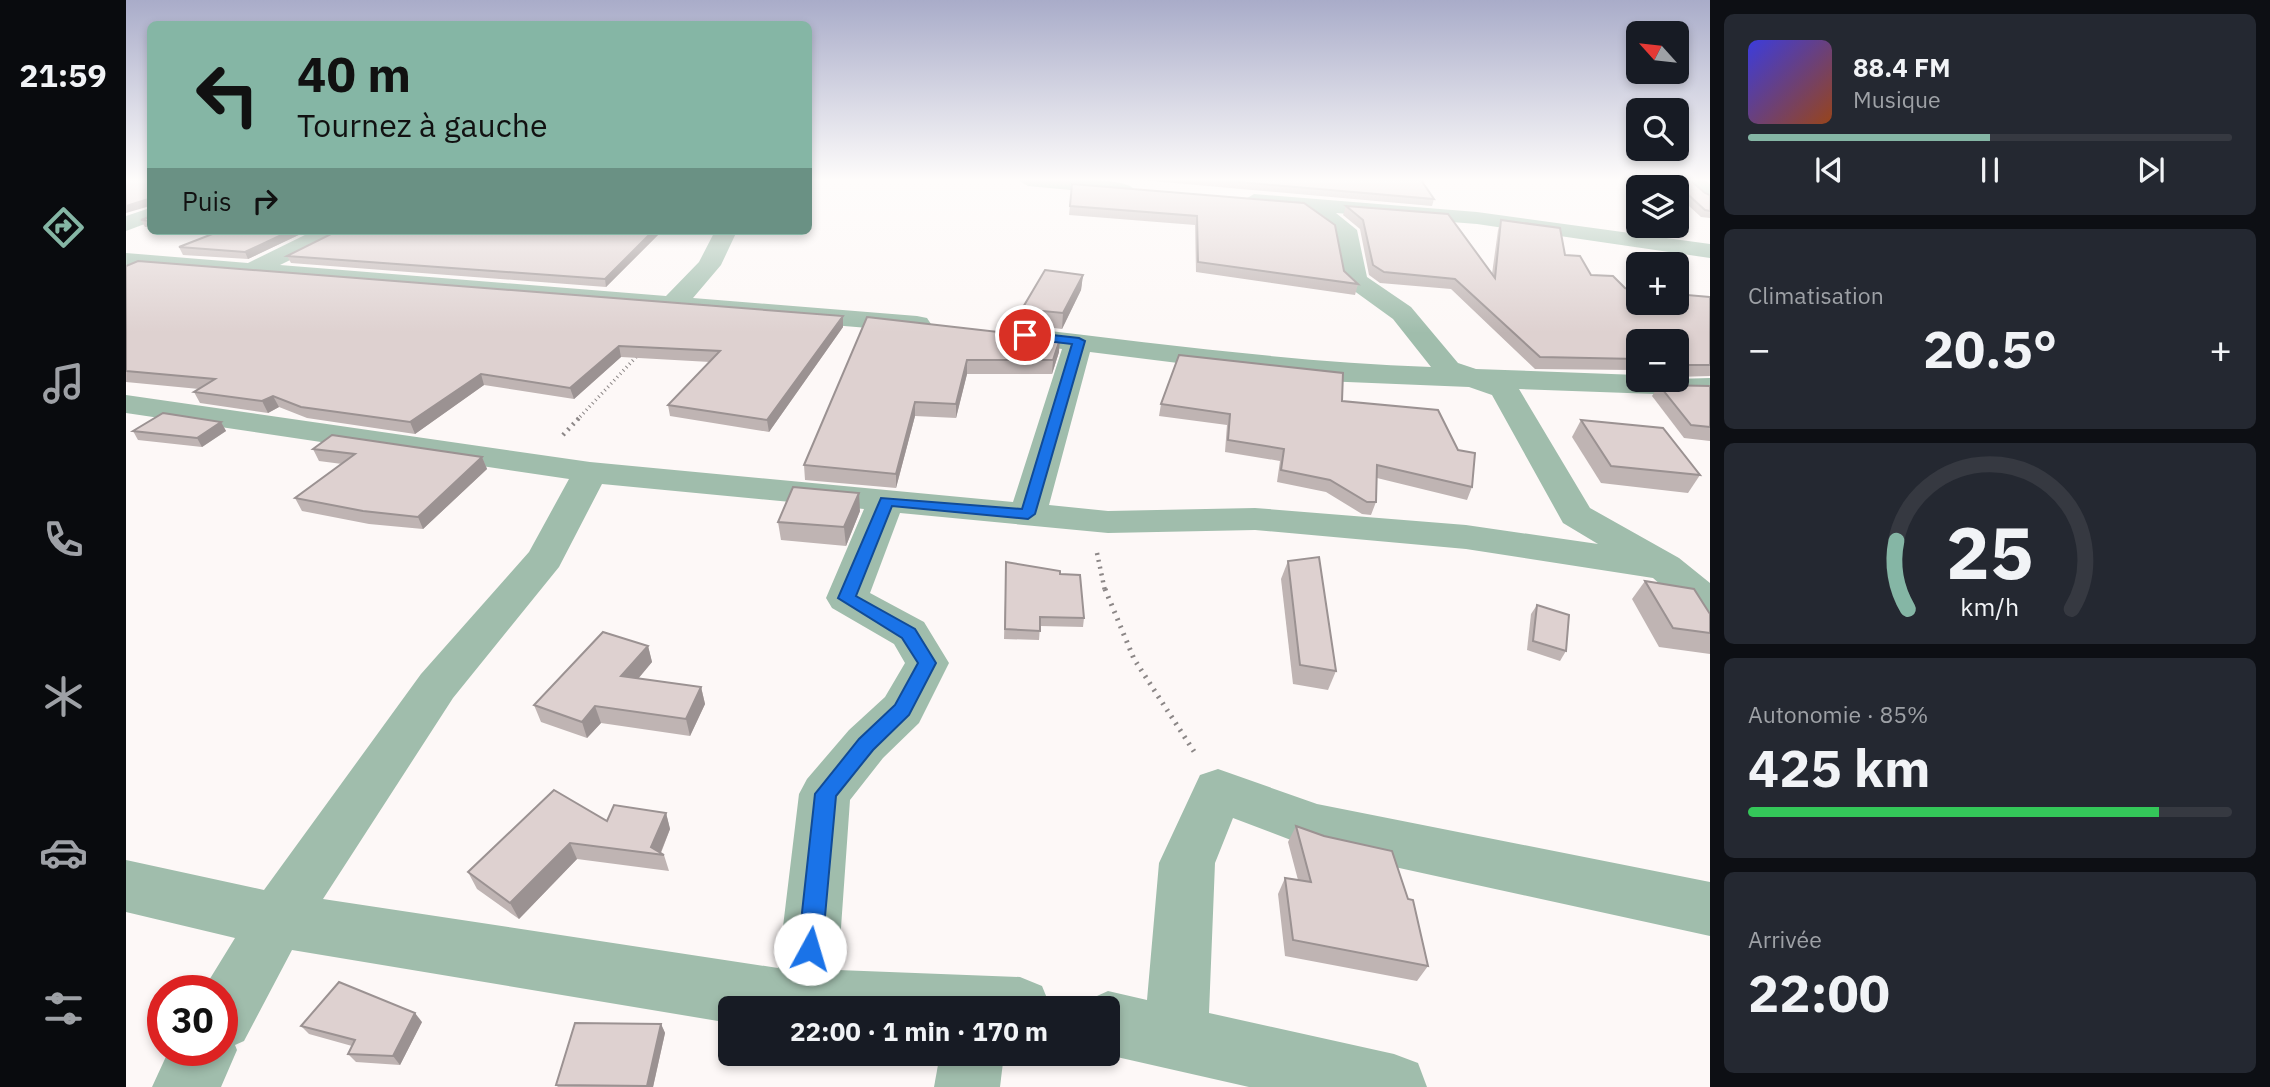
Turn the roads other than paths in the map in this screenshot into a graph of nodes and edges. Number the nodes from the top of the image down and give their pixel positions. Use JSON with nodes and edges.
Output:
{"nodes":[{"id":1,"x":1346,"y":231,"type":"edge"},
{"id":2,"x":1567,"y":231,"type":"edge"},
{"id":3,"x":323,"y":235,"type":"edge"},
{"id":4,"x":724,"y":235,"type":"edge"},
{"id":5,"x":1710,"y":251,"type":"edge"},
{"id":6,"x":126,"y":260,"type":"edge"},
{"id":7,"x":256,"y":268,"type":"junction"},
{"id":8,"x":680,"y":302,"type":"junction"},
{"id":9,"x":943,"y":327,"type":"edge"},
{"id":10,"x":984,"y":331,"type":"edge"},
{"id":11,"x":1079,"y":341,"type":"junction"},
{"id":12,"x":1476,"y":379,"type":"junction"},
{"id":13,"x":1710,"y":387,"type":"edge"},
{"id":14,"x":135,"y":410,"type":"edge"},
{"id":15,"x":590,"y":472,"type":"junction"},
{"id":16,"x":886,"y":501,"type":"junction"},
{"id":17,"x":1028,"y":514,"type":"junction"},
{"id":18,"x":1665,"y":567,"type":"junction"},
{"id":19,"x":1710,"y":605,"type":"edge"},
{"id":20,"x":126,"y":886,"type":"edge"},
{"id":21,"x":1710,"y":909,"type":"edge"},
{"id":22,"x":277,"y":919,"type":"junction"},
{"id":23,"x":238,"y":990,"type":"edge"},
{"id":24,"x":756,"y":996,"type":"edge"},
{"id":25,"x":805,"y":996,"type":"edge"},
{"id":26,"x":1120,"y":1026,"type":"edge"},
{"id":27,"x":1176,"y":1039,"type":"junction"},
{"id":28,"x":196,"y":1066,"type":"edge"},
{"id":29,"x":973,"y":1066,"type":"edge"},
{"id":30,"x":185,"y":1087,"type":"edge"},
{"id":31,"x":967,"y":1087,"type":"edge"},
{"id":32,"x":1394,"y":1087,"type":"edge"}],
"edges":[{"from":1,"to":12,"type":"street"},
{"from":2,"to":5,"type":"street"},
{"from":3,"to":7,"type":"street"},
{"from":4,"to":8,"type":"street"},
{"from":6,"to":7,"type":"street"},
{"from":7,"to":8,"type":"street"},
{"from":8,"to":9,"type":"street"},
{"from":10,"to":11,"type":"street"},
{"from":11,"to":12,"type":"street"},
{"from":11,"to":17,"type":"street"},
{"from":12,"to":13,"type":"street"},
{"from":12,"to":18,"type":"street"},
{"from":14,"to":15,"type":"street"},
{"from":15,"to":16,"type":"street"},
{"from":15,"to":22,"type":"street"},
{"from":16,"to":17,"type":"street"},
{"from":16,"to":25,"type":"street"},
{"from":17,"to":18,"type":"street"},
{"from":18,"to":19,"type":"street"},
{"from":20,"to":22,"type":"street"},
{"from":21,"to":27,"type":"street"},
{"from":22,"to":23,"type":"street"},
{"from":22,"to":24,"type":"street"},
{"from":26,"to":27,"type":"street"},
{"from":27,"to":32,"type":"street"},
{"from":28,"to":30,"type":"street"},
{"from":29,"to":31,"type":"street"}]}
